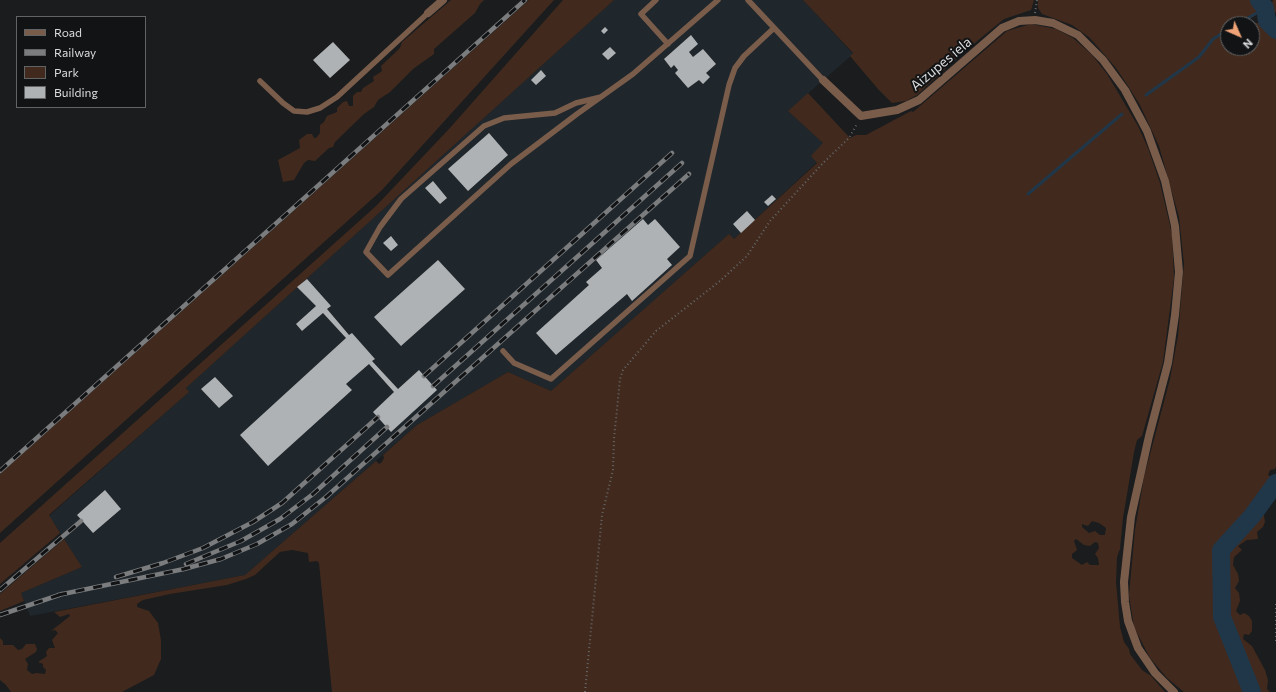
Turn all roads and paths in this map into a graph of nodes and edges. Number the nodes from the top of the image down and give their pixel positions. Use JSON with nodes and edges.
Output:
{"nodes":[{"id":1,"x":443,"y":0,"type":"edge"},
{"id":2,"x":656,"y":0,"type":"edge"},
{"id":3,"x":718,"y":0,"type":"edge"},
{"id":4,"x":748,"y":0,"type":"edge"},
{"id":5,"x":1037,"y":0,"type":"edge"},
{"id":6,"x":428,"y":13,"type":"joint"},
{"id":7,"x":1035,"y":20,"type":"junction"},
{"id":8,"x":774,"y":28,"type":"junction"},
{"id":9,"x":668,"y":44,"type":"junction"},
{"id":10,"x":823,"y":80,"type":"joint"},
{"id":11,"x":260,"y":81,"type":"dead end"},
{"id":12,"x":601,"y":96,"type":"junction"},
{"id":13,"x":861,"y":116,"type":"junction"},
{"id":14,"x":503,"y":351,"type":"dead end"},
{"id":15,"x":1276,"y":604,"type":"edge"},
{"id":16,"x":1276,"y":643,"type":"edge"},
{"id":17,"x":585,"y":692,"type":"edge"},
{"id":18,"x":1174,"y":692,"type":"edge"}],
"edges":[{"from":1,"to":6,"type":"street"},
{"from":2,"to":9,"type":"lane"},
{"from":3,"to":9,"type":"lane"},
{"from":4,"to":8,"type":"lane"},
{"from":5,"to":7,"type":"path"},
{"from":6,"to":11,"type":"lane"},
{"from":7,"to":13,"type":"street","name":"Aizupes iela"},
{"from":7,"to":18,"type":"street","name":"Aizupes iela"},
{"from":8,"to":10,"type":"lane"},
{"from":8,"to":14,"type":"lane"},
{"from":9,"to":12,"type":"lane"},
{"from":10,"to":13,"type":"street"},
{"from":12,"to":12,"type":"lane"},
{"from":13,"to":17,"type":"path"},
{"from":15,"to":16,"type":"path"}]}
